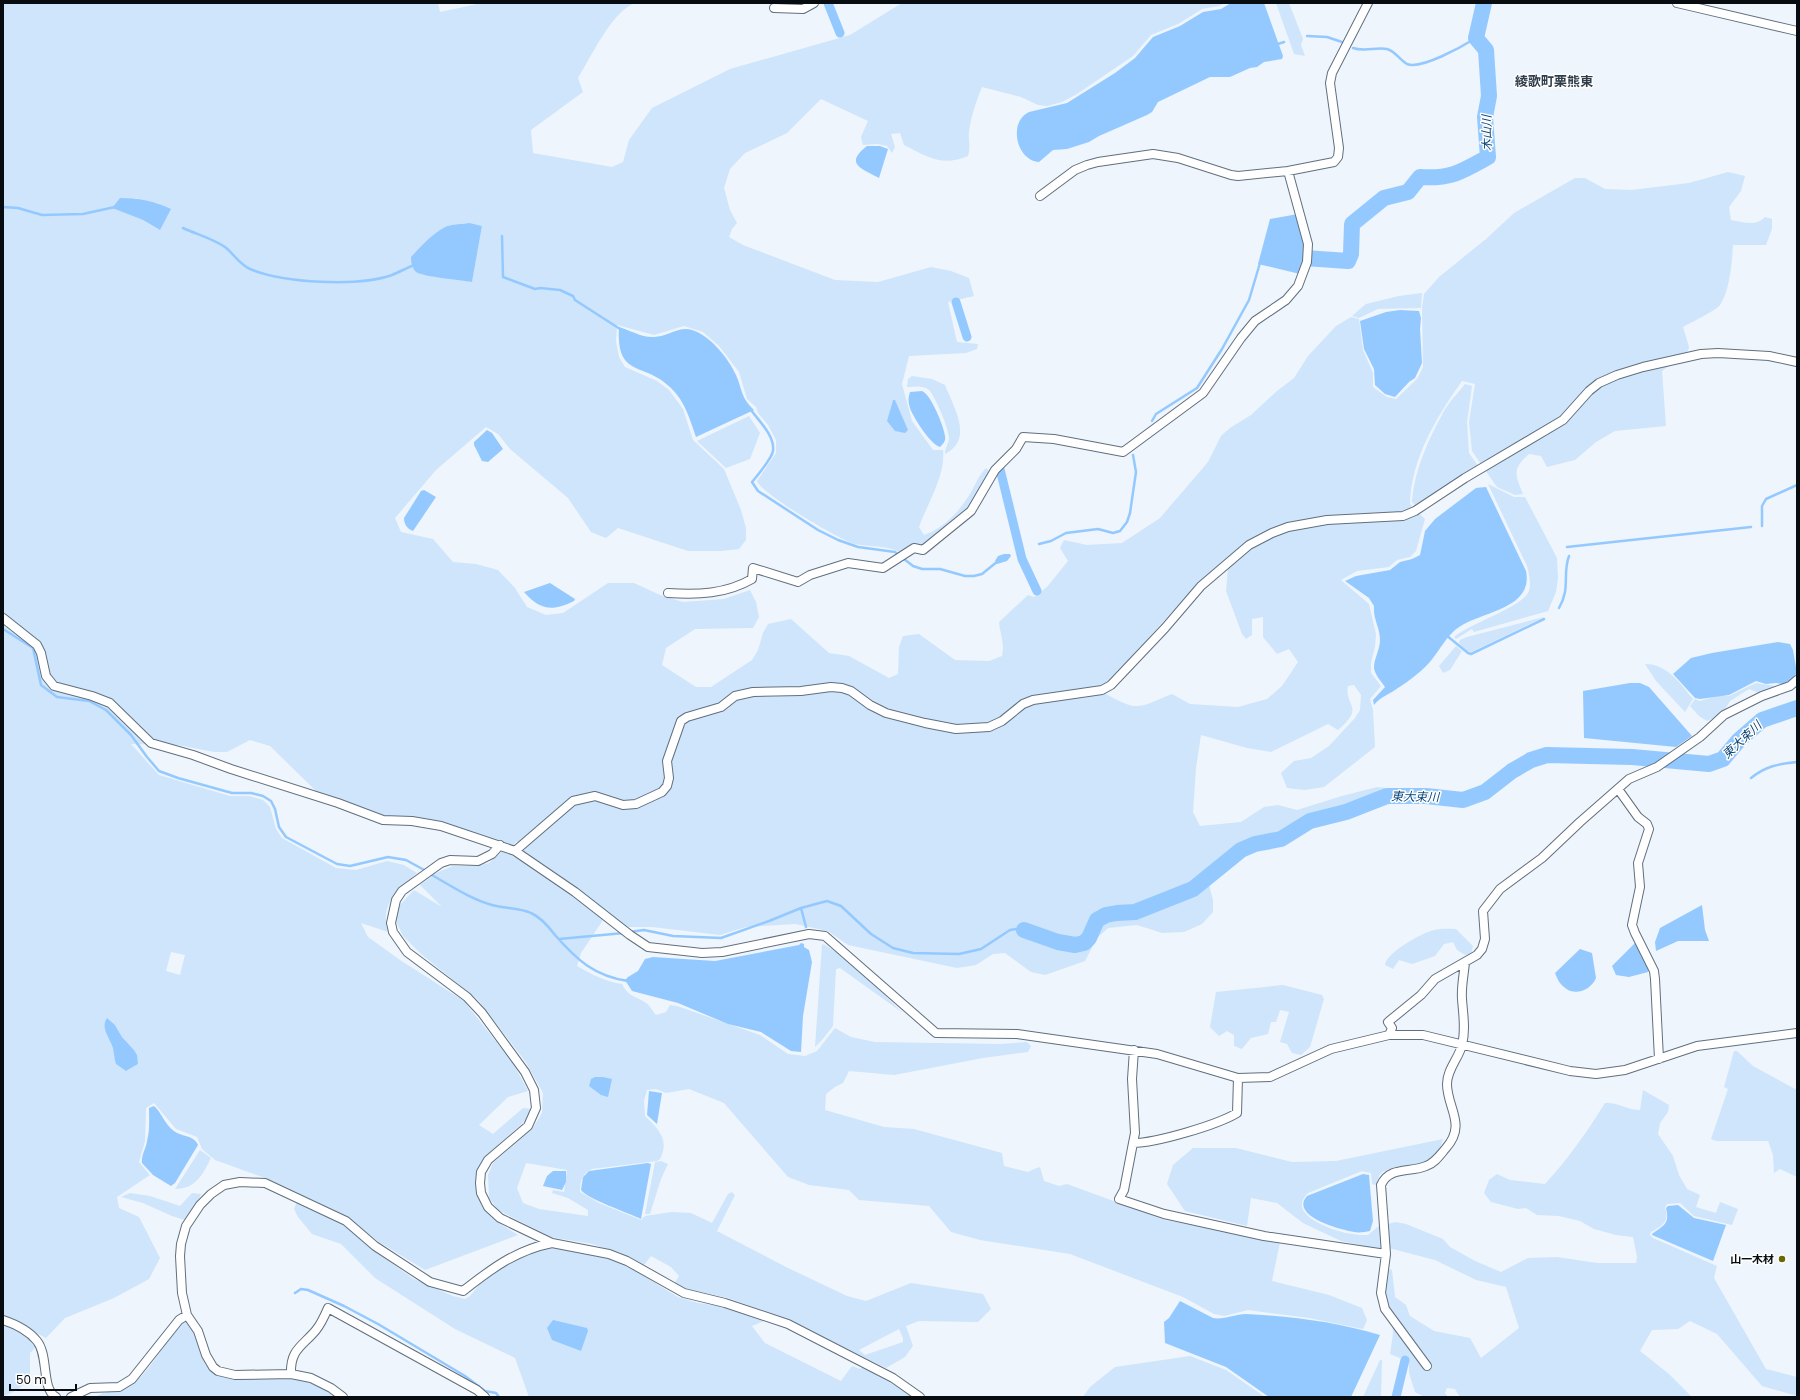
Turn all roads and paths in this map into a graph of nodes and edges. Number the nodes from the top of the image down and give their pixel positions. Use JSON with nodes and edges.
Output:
{"nodes":[{"id":1,"x":814,"y":3,"type":"edge"},
{"id":2,"x":1368,"y":3,"type":"edge"},
{"id":3,"x":1677,"y":3,"type":"edge"},
{"id":4,"x":774,"y":8,"type":"dead end"},
{"id":5,"x":1797,"y":31,"type":"edge"},
{"id":6,"x":1288,"y":171,"type":"junction"},
{"id":7,"x":1040,"y":196,"type":"dead end"},
{"id":8,"x":1797,"y":362,"type":"edge"},
{"id":9,"x":668,"y":593,"type":"dead end"},
{"id":10,"x":3,"y":618,"type":"edge"},
{"id":11,"x":1797,"y":680,"type":"edge"},
{"id":12,"x":1618,"y":789,"type":"junction"},
{"id":13,"x":500,"y":845,"type":"junction"},
{"id":14,"x":515,"y":851,"type":"junction"},
{"id":15,"x":1465,"y":962,"type":"junction"},
{"id":16,"x":1797,"y":1033,"type":"edge"},
{"id":17,"x":1389,"y":1035,"type":"junction"},
{"id":18,"x":1462,"y":1046,"type":"junction"},
{"id":19,"x":1134,"y":1050,"type":"junction"},
{"id":20,"x":1659,"y":1059,"type":"junction"},
{"id":21,"x":1238,"y":1078,"type":"junction"},
{"id":22,"x":1133,"y":1143,"type":"junction"},
{"id":23,"x":552,"y":1243,"type":"junction"},
{"id":24,"x":1386,"y":1254,"type":"junction"},
{"id":25,"x":187,"y":1316,"type":"junction"},
{"id":26,"x":3,"y":1320,"type":"edge"},
{"id":27,"x":1427,"y":1366,"type":"dead end"},
{"id":28,"x":291,"y":1374,"type":"junction"},
{"id":29,"x":56,"y":1397,"type":"edge"},
{"id":30,"x":71,"y":1397,"type":"edge"},
{"id":31,"x":343,"y":1397,"type":"edge"},
{"id":32,"x":485,"y":1397,"type":"edge"},
{"id":33,"x":920,"y":1397,"type":"edge"}],
"edges":[{"from":1,"to":4,"type":"street"},
{"from":2,"to":6,"type":"street"},
{"from":3,"to":5,"type":"street"},
{"from":6,"to":7,"type":"street"},
{"from":6,"to":9,"type":"street"},
{"from":8,"to":14,"type":"street"},
{"from":10,"to":13,"type":"street"},
{"from":11,"to":12,"type":"street"},
{"from":12,"to":15,"type":"street"},
{"from":12,"to":20,"type":"street"},
{"from":13,"to":14,"type":"street"},
{"from":13,"to":23,"type":"street"},
{"from":14,"to":19,"type":"street"},
{"from":15,"to":17,"type":"street"},
{"from":15,"to":18,"type":"street"},
{"from":16,"to":20,"type":"street"},
{"from":17,"to":18,"type":"street"},
{"from":17,"to":21,"type":"street"},
{"from":18,"to":20,"type":"street"},
{"from":18,"to":24,"type":"street"},
{"from":19,"to":21,"type":"street"},
{"from":19,"to":22,"type":"street"},
{"from":21,"to":22,"type":"street"},
{"from":22,"to":24,"type":"street"},
{"from":23,"to":25,"type":"street"},
{"from":23,"to":33,"type":"street"},
{"from":24,"to":27,"type":"street"},
{"from":25,"to":28,"type":"street"},
{"from":25,"to":30,"type":"street"},
{"from":26,"to":29,"type":"street"},
{"from":28,"to":31,"type":"street"},
{"from":28,"to":32,"type":"street"}]}
